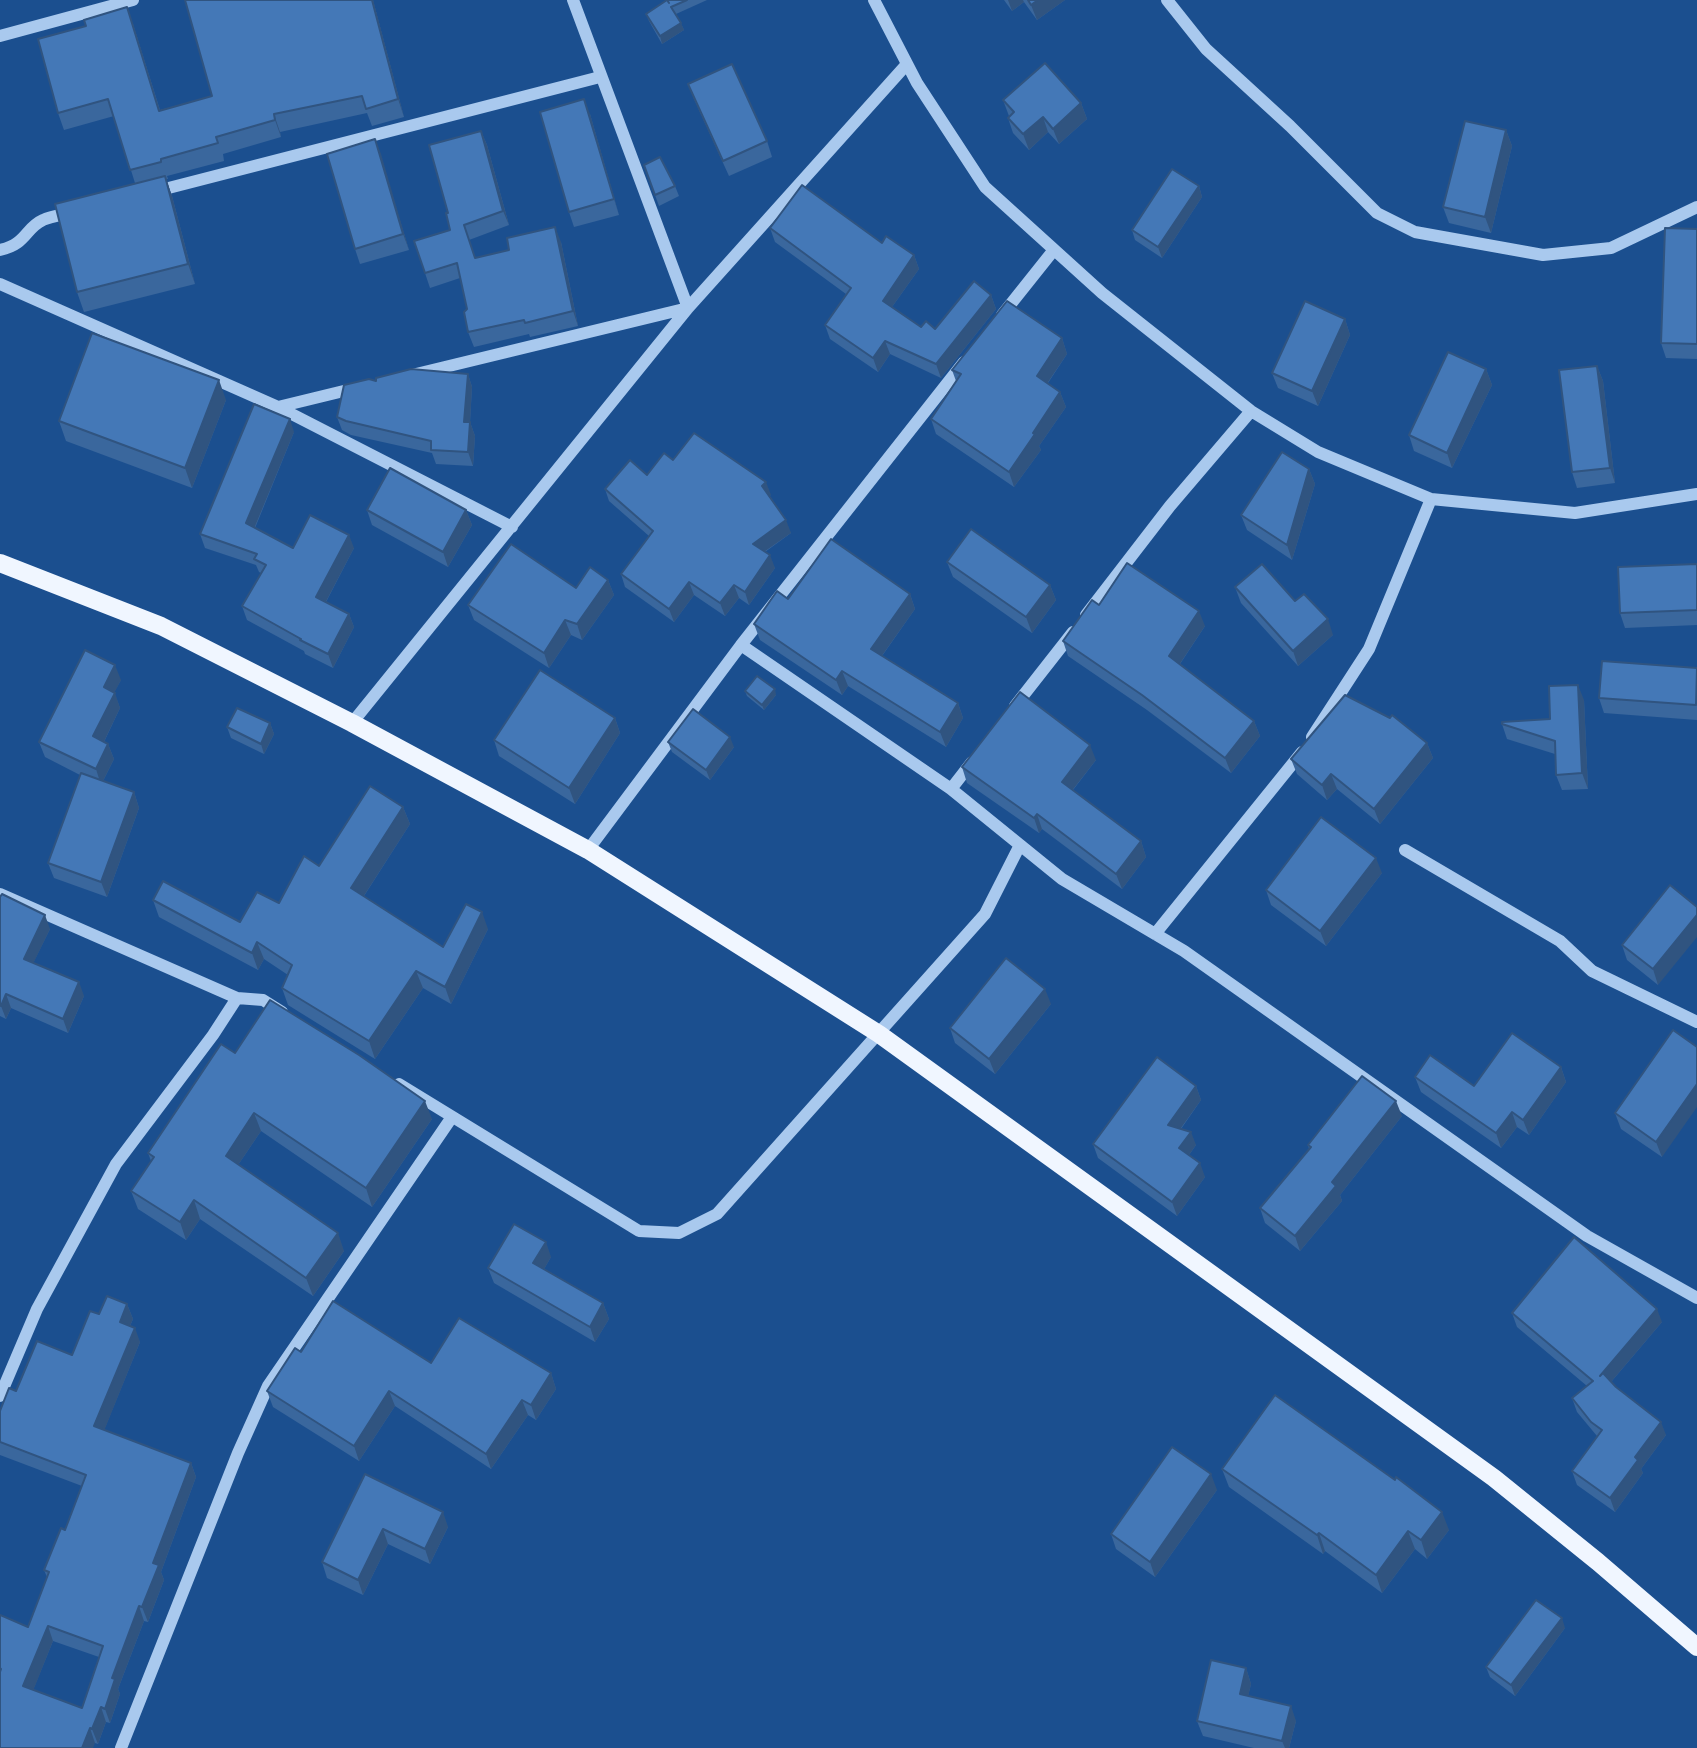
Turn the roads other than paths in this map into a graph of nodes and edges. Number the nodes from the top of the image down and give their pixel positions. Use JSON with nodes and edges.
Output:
{"nodes":[{"id":1,"x":133,"y":0,"type":"edge"},
{"id":2,"x":573,"y":0,"type":"edge"},
{"id":3,"x":874,"y":0,"type":"edge"},
{"id":4,"x":1167,"y":0,"type":"edge"},
{"id":5,"x":0,"y":36,"type":"edge"},
{"id":6,"x":907,"y":64,"type":"junction"},
{"id":7,"x":600,"y":77,"type":"junction"},
{"id":8,"x":135,"y":197,"type":"edge"},
{"id":9,"x":1697,"y":206,"type":"edge"},
{"id":10,"x":82,"y":210,"type":"edge"},
{"id":11,"x":0,"y":250,"type":"edge"},
{"id":12,"x":1053,"y":250,"type":"junction"},
{"id":13,"x":0,"y":284,"type":"edge"},
{"id":14,"x":688,"y":308,"type":"junction"},
{"id":15,"x":992,"y":327,"type":"edge"},
{"id":16,"x":975,"y":349,"type":"edge"},
{"id":17,"x":397,"y":378,"type":"edge"},
{"id":18,"x":371,"y":384,"type":"edge"},
{"id":19,"x":278,"y":407,"type":"junction"},
{"id":20,"x":1251,"y":411,"type":"junction"},
{"id":21,"x":1697,"y":494,"type":"edge"},
{"id":22,"x":1431,"y":499,"type":"junction"},
{"id":23,"x":512,"y":527,"type":"junction"},
{"id":24,"x":0,"y":563,"type":"edge"},
{"id":25,"x":741,"y":645,"type":"junction"},
{"id":26,"x":1010,"y":713,"type":"edge"},
{"id":27,"x":352,"y":723,"type":"junction"},
{"id":28,"x":976,"y":757,"type":"edge"},
{"id":29,"x":951,"y":789,"type":"junction"},
{"id":30,"x":1020,"y":845,"type":"junction"},
{"id":31,"x":588,"y":850,"type":"junction"},
{"id":32,"x":1405,"y":850,"type":"dead end"},
{"id":33,"x":0,"y":894,"type":"edge"},
{"id":34,"x":1155,"y":934,"type":"junction"},
{"id":35,"x":237,"y":998,"type":"junction"},
{"id":36,"x":299,"y":1022,"type":"edge"},
{"id":37,"x":1697,"y":1022,"type":"edge"},
{"id":38,"x":880,"y":1034,"type":"junction"},
{"id":39,"x":393,"y":1080,"type":"edge"},
{"id":40,"x":452,"y":1116,"type":"junction"},
{"id":41,"x":1697,"y":1298,"type":"edge"},
{"id":42,"x":0,"y":1396,"type":"edge"},
{"id":43,"x":1697,"y":1647,"type":"edge"},
{"id":44,"x":121,"y":1748,"type":"edge"}],
"edges":[{"from":1,"to":5,"type":"street"},
{"from":2,"to":7,"type":"street"},
{"from":3,"to":6,"type":"street"},
{"from":4,"to":9,"type":"street"},
{"from":6,"to":12,"type":"street"},
{"from":6,"to":14,"type":"street"},
{"from":7,"to":8,"type":"street"},
{"from":7,"to":14,"type":"street"},
{"from":10,"to":11,"type":"street"},
{"from":12,"to":15,"type":"street"},
{"from":12,"to":20,"type":"street"},
{"from":13,"to":19,"type":"street"},
{"from":14,"to":17,"type":"street"},
{"from":14,"to":23,"type":"street"},
{"from":16,"to":25,"type":"street"},
{"from":18,"to":19,"type":"street"},
{"from":19,"to":23,"type":"street"},
{"from":20,"to":22,"type":"street"},
{"from":20,"to":26,"type":"street"},
{"from":21,"to":22,"type":"street"},
{"from":22,"to":34,"type":"street"},
{"from":23,"to":27,"type":"street"},
{"from":24,"to":27,"type":"main road"},
{"from":25,"to":29,"type":"street"},
{"from":25,"to":31,"type":"street"},
{"from":27,"to":31,"type":"main road"},
{"from":28,"to":29,"type":"street"},
{"from":29,"to":30,"type":"street"},
{"from":30,"to":34,"type":"street"},
{"from":30,"to":38,"type":"street"},
{"from":31,"to":38,"type":"main road"},
{"from":32,"to":37,"type":"street"},
{"from":33,"to":35,"type":"street"},
{"from":34,"to":41,"type":"street"},
{"from":35,"to":36,"type":"street"},
{"from":35,"to":42,"type":"street"},
{"from":38,"to":40,"type":"street"},
{"from":38,"to":43,"type":"main road"},
{"from":39,"to":40,"type":"street"},
{"from":40,"to":44,"type":"street"}]}
